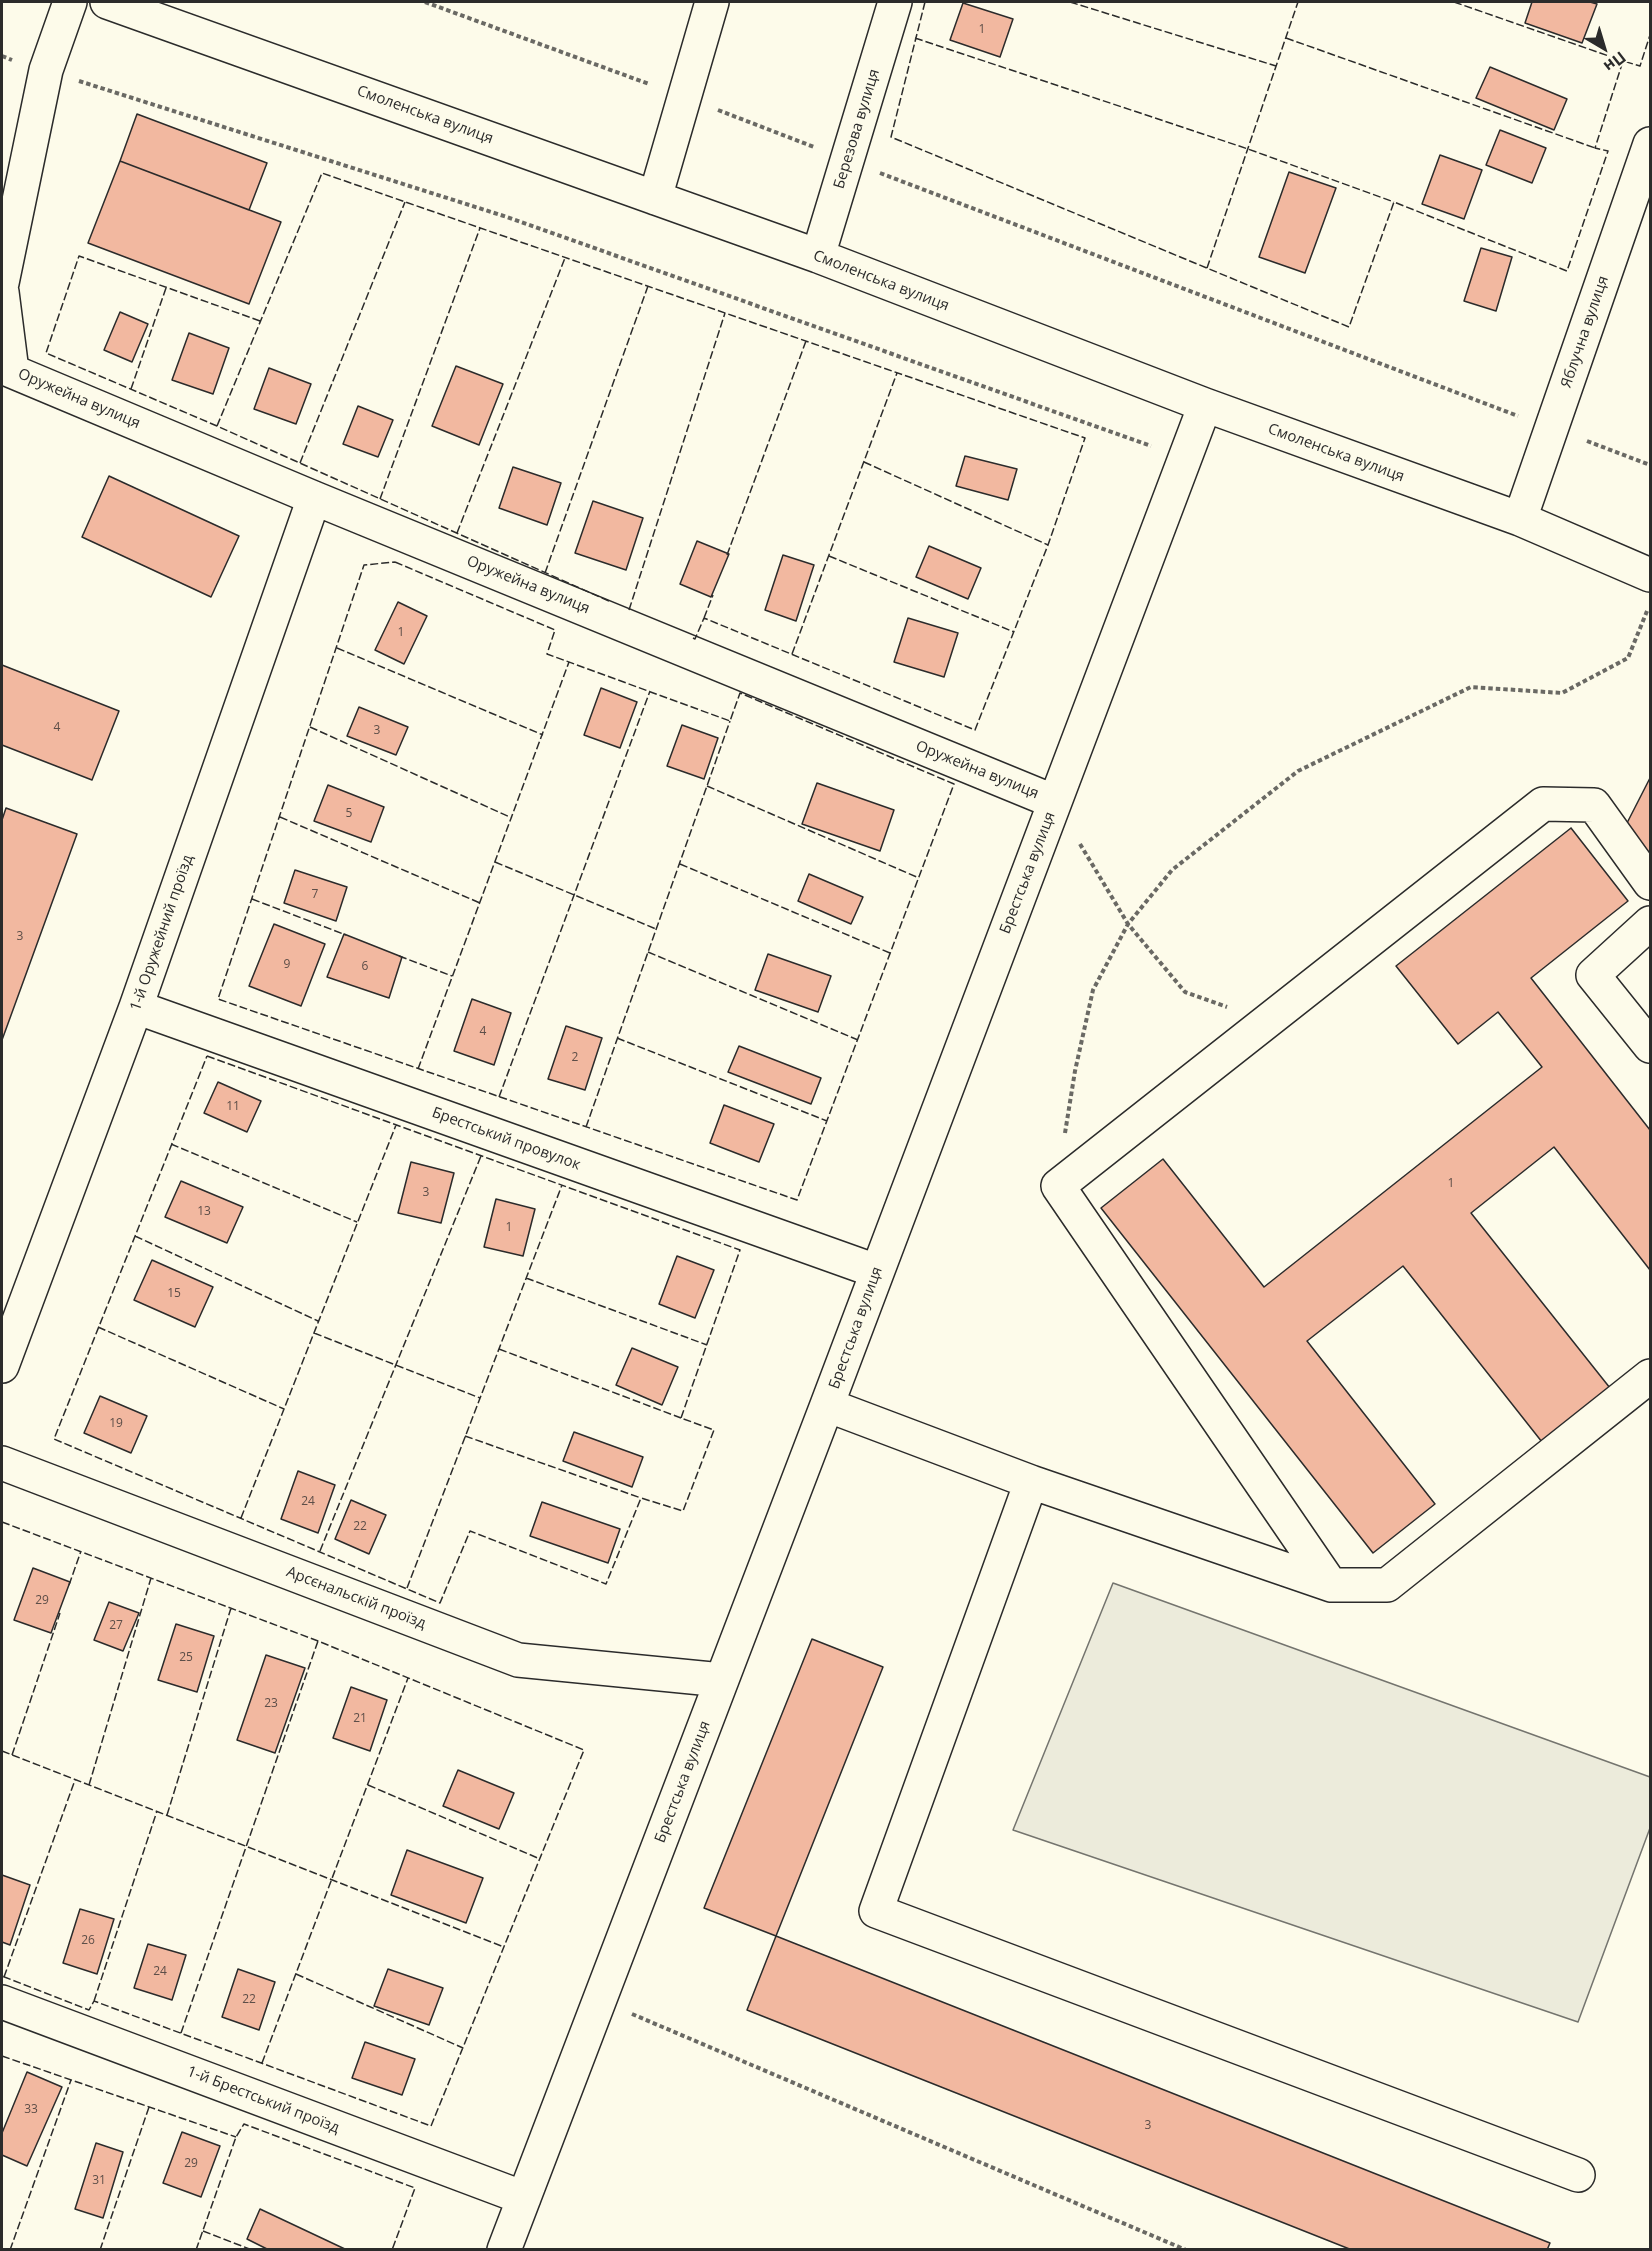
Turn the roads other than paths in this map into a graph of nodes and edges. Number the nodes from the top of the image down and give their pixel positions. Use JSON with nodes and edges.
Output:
{"nodes":[{"id":1,"x":70,"y":2,"type":"edge"},
{"id":2,"x":107,"y":2,"type":"edge"},
{"id":3,"x":712,"y":2,"type":"edge"},
{"id":4,"x":895,"y":2,"type":"edge"},
{"id":5,"x":1650,"y":144,"type":"edge"},
{"id":6,"x":655,"y":198,"type":"junction"},
{"id":7,"x":818,"y":256,"type":"junction"},
{"id":8,"x":2,"y":284,"type":"edge"},
{"id":9,"x":2,"y":292,"type":"edge"},
{"id":10,"x":7,"y":369,"type":"edge"},
{"id":11,"x":1205,"y":405,"type":"junction"},
{"id":12,"x":314,"y":498,"type":"junction"},
{"id":13,"x":1520,"y":519,"type":"junction"},
{"id":14,"x":1650,"y":574,"type":"edge"},
{"id":15,"x":1055,"y":802,"type":"junction"},
{"id":16,"x":1650,"y":883,"type":"edge"},
{"id":17,"x":1650,"y":923,"type":"edge"},
{"id":18,"x":136,"y":1007,"type":"junction"},
{"id":19,"x":1650,"y":1046,"type":"edge"},
{"id":20,"x":876,"y":1271,"type":"junction"},
{"id":21,"x":2,"y":1366,"type":"edge"},
{"id":22,"x":1650,"y":1376,"type":"edge"},
{"id":23,"x":827,"y":1405,"type":"junction"},
{"id":24,"x":2,"y":1463,"type":"edge"},
{"id":25,"x":1031,"y":1482,"type":"junction"},
{"id":26,"x":1331,"y":1585,"type":"junction"},
{"id":27,"x":722,"y":1680,"type":"junction"},
{"id":28,"x":2,"y":2002,"type":"edge"},
{"id":29,"x":1578,"y":2175,"type":"dead end"},
{"id":30,"x":524,"y":2198,"type":"junction"},
{"id":31,"x":504,"y":2250,"type":"edge"}],
"edges":[{"from":1,"to":8,"type":"street"},
{"from":2,"to":6,"type":"street","name":"Смоленська вулиця"},
{"from":3,"to":6,"type":"street"},
{"from":4,"to":7,"type":"street","name":"Березова вулиця"},
{"from":5,"to":13,"type":"street","name":"Яблучна вулиця"},
{"from":6,"to":7,"type":"street","name":"Смоленська вулиця"},
{"from":7,"to":11,"type":"street","name":"Смоленська вулиця"},
{"from":9,"to":10,"type":"street"},
{"from":10,"to":12,"type":"street","name":"Оружейна вулиця"},
{"from":11,"to":13,"type":"street","name":"Смоленська вулиця"},
{"from":11,"to":15,"type":"street","name":"Брестська вулиця"},
{"from":12,"to":15,"type":"street","name":"Оружейна вулиця"},
{"from":12,"to":18,"type":"street","name":"1-й Оружейний проїзд"},
{"from":13,"to":14,"type":"street","name":"Смоленська вулиця"},
{"from":15,"to":20,"type":"street","name":"Брестська вулиця"},
{"from":16,"to":26,"type":"street"},
{"from":17,"to":19,"type":"street"},
{"from":18,"to":20,"type":"street","name":"Брестський провулок"},
{"from":18,"to":21,"type":"street","name":"1-й Оружейний проїзд"},
{"from":20,"to":23,"type":"street","name":"Брестська вулиця"},
{"from":22,"to":26,"type":"street"},
{"from":23,"to":25,"type":"street"},
{"from":23,"to":27,"type":"street","name":"Брестська вулиця"},
{"from":24,"to":27,"type":"street","name":"Арсєнальскій проїзд"},
{"from":25,"to":26,"type":"street"},
{"from":25,"to":29,"type":"street"},
{"from":27,"to":30,"type":"street","name":"Брестська вулиця"},
{"from":28,"to":30,"type":"street","name":"1-й Брестський проїзд"},
{"from":30,"to":31,"type":"street","name":"Брестська вулиця"}]}
